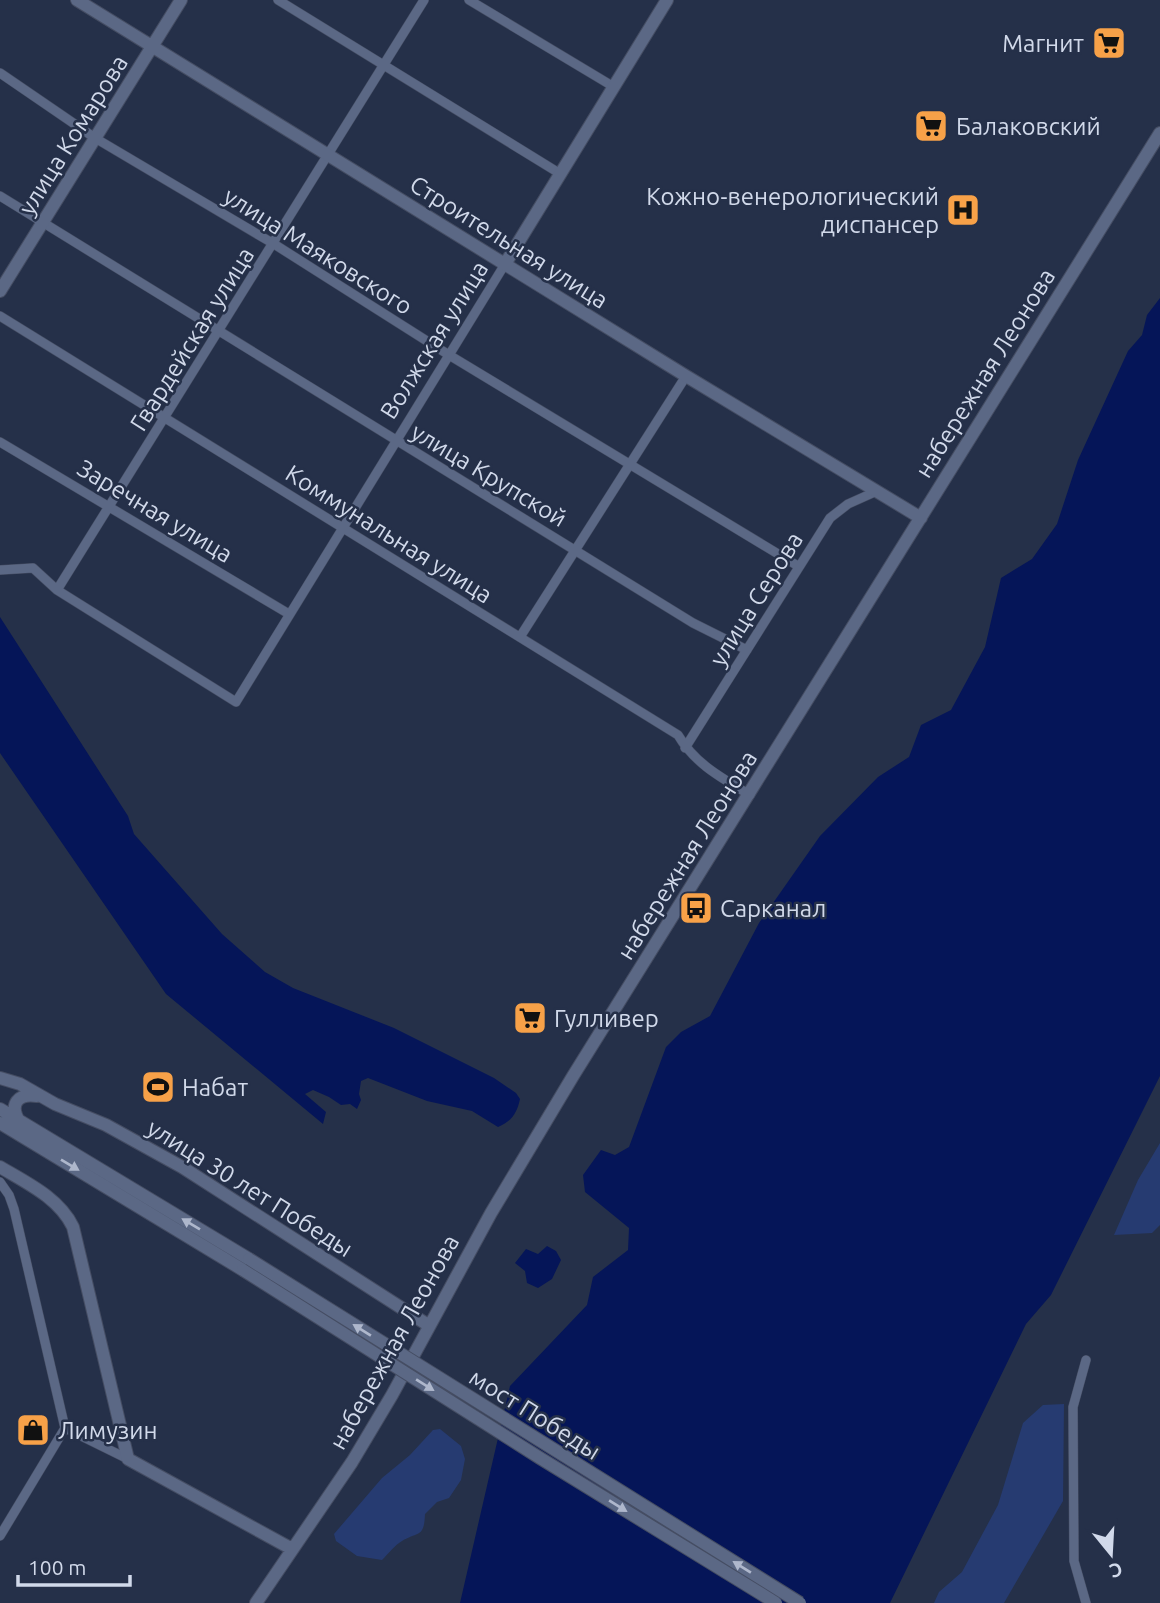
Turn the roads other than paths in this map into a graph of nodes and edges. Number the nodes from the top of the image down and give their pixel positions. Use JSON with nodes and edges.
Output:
{"nodes":[{"id":1,"x":77,"y":0,"type":"edge"},
{"id":2,"x":181,"y":0,"type":"edge"},
{"id":3,"x":278,"y":0,"type":"edge"},
{"id":4,"x":424,"y":0,"type":"edge"},
{"id":5,"x":469,"y":0,"type":"edge"},
{"id":6,"x":666,"y":1,"type":"edge"},
{"id":7,"x":153,"y":46,"type":"junction"},
{"id":8,"x":383,"y":64,"type":"junction"},
{"id":9,"x":0,"y":73,"type":"edge"},
{"id":10,"x":614,"y":87,"type":"junction"},
{"id":11,"x":1160,"y":133,"type":"edge"},
{"id":12,"x":95,"y":138,"type":"junction"},
{"id":13,"x":327,"y":155,"type":"junction"},
{"id":14,"x":559,"y":173,"type":"junction"},
{"id":15,"x":0,"y":195,"type":"edge"},
{"id":16,"x":44,"y":222,"type":"junction"},
{"id":17,"x":274,"y":244,"type":"junction"},
{"id":18,"x":505,"y":264,"type":"junction"},
{"id":19,"x":0,"y":291,"type":"edge"},
{"id":20,"x":0,"y":316,"type":"edge"},
{"id":21,"x":220,"y":331,"type":"junction"},
{"id":22,"x":449,"y":355,"type":"junction"},
{"id":23,"x":686,"y":376,"type":"junction"},
{"id":24,"x":165,"y":418,"type":"junction"},
{"id":25,"x":396,"y":440,"type":"junction"},
{"id":26,"x":0,"y":442,"type":"edge"},
{"id":27,"x":629,"y":463,"type":"junction"},
{"id":28,"x":877,"y":491,"type":"junction"},
{"id":29,"x":110,"y":506,"type":"junction"},
{"id":30,"x":921,"y":518,"type":"junction"},
{"id":31,"x":342,"y":529,"type":"junction"},
{"id":32,"x":575,"y":549,"type":"junction"},
{"id":33,"x":798,"y":566,"type":"junction"},
{"id":34,"x":0,"y":570,"type":"edge"},
{"id":35,"x":57,"y":590,"type":"junction"},
{"id":36,"x":289,"y":614,"type":"junction"},
{"id":37,"x":520,"y":637,"type":"junction"},
{"id":38,"x":747,"y":650,"type":"junction"},
{"id":39,"x":685,"y":748,"type":"junction"},
{"id":40,"x":750,"y":794,"type":"junction"},
{"id":41,"x":0,"y":1078,"type":"edge"},
{"id":42,"x":43,"y":1097,"type":"junction"},
{"id":43,"x":0,"y":1109,"type":"edge"},
{"id":44,"x":8,"y":1127,"type":"edge"},
{"id":45,"x":0,"y":1166,"type":"edge"},
{"id":46,"x":0,"y":1182,"type":"edge"},
{"id":47,"x":246,"y":1265,"type":"junction"},
{"id":48,"x":428,"y":1325,"type":"junction"},
{"id":49,"x":1086,"y":1360,"type":"dead end"},
{"id":50,"x":65,"y":1428,"type":"junction"},
{"id":51,"x":128,"y":1460,"type":"junction"},
{"id":52,"x":0,"y":1536,"type":"edge"},
{"id":53,"x":292,"y":1549,"type":"junction"},
{"id":54,"x":256,"y":1603,"type":"edge"},
{"id":55,"x":776,"y":1603,"type":"edge"},
{"id":56,"x":800,"y":1603,"type":"edge"},
{"id":57,"x":1086,"y":1603,"type":"edge"}],
"edges":[{"from":1,"to":7,"type":"main road","name":"Строительная улица"},
{"from":2,"to":7,"type":"main road","name":"улица Комарова"},
{"from":3,"to":8,"type":"street"},
{"from":4,"to":8,"type":"street","name":"Гвардейская улица"},
{"from":5,"to":10,"type":"street"},
{"from":6,"to":10,"type":"main road","name":"Волжская улица"},
{"from":7,"to":12,"type":"main road","name":"улица Комарова"},
{"from":7,"to":13,"type":"main road","name":"Строительная улица"},
{"from":8,"to":13,"type":"street","name":"Гвардейская улица"},
{"from":8,"to":14,"type":"street"},
{"from":9,"to":12,"type":"street","name":"улица Маяковского"},
{"from":10,"to":14,"type":"main road","name":"Волжская улица"},
{"from":11,"to":30,"type":"main road","name":"набережная Леонова"},
{"from":12,"to":16,"type":"main road","name":"улица Комарова"},
{"from":12,"to":17,"type":"street","name":"улица Маяковского"},
{"from":13,"to":17,"type":"street","name":"Гвардейская улица"},
{"from":13,"to":18,"type":"main road","name":"Строительная улица"},
{"from":14,"to":18,"type":"main road","name":"Волжская улица"},
{"from":15,"to":16,"type":"street","name":"улица Крупской"},
{"from":16,"to":19,"type":"main road","name":"улица Комарова"},
{"from":16,"to":21,"type":"street","name":"улица Крупской"},
{"from":17,"to":21,"type":"street","name":"Гвардейская улица"},
{"from":17,"to":22,"type":"street","name":"улица Маяковского"},
{"from":18,"to":22,"type":"street","name":"Волжская улица"},
{"from":18,"to":23,"type":"main road","name":"Строительная улица"},
{"from":20,"to":24,"type":"street","name":"Коммунальная улица"},
{"from":21,"to":24,"type":"street","name":"Гвардейская улица"},
{"from":21,"to":25,"type":"street","name":"улица Крупской"},
{"from":22,"to":25,"type":"street","name":"Волжская улица"},
{"from":22,"to":27,"type":"street","name":"улица Маяковского"},
{"from":23,"to":27,"type":"street"},
{"from":23,"to":28,"type":"main road","name":"Строительная улица"},
{"from":24,"to":29,"type":"street","name":"Гвардейская улица"},
{"from":24,"to":31,"type":"street","name":"Коммунальная улица"},
{"from":25,"to":31,"type":"street","name":"Волжская улица"},
{"from":25,"to":32,"type":"street","name":"улица Крупской"},
{"from":26,"to":29,"type":"street","name":"Заречная улица"},
{"from":27,"to":32,"type":"street"},
{"from":27,"to":33,"type":"street","name":"улица Маяковского"},
{"from":28,"to":30,"type":"main road","name":"Строительная улица"},
{"from":28,"to":33,"type":"street","name":"улица Серова"},
{"from":29,"to":35,"type":"street","name":"Гвардейская улица"},
{"from":29,"to":36,"type":"street","name":"Заречная улица"},
{"from":30,"to":40,"type":"main road","name":"набережная Леонова"},
{"from":31,"to":36,"type":"street","name":"Волжская улица"},
{"from":31,"to":37,"type":"street","name":"Коммунальная улица"},
{"from":32,"to":37,"type":"street"},
{"from":32,"to":38,"type":"street","name":"улица Крупской"},
{"from":33,"to":38,"type":"street","name":"улица Серова"},
{"from":34,"to":35,"type":"street"},
{"from":35,"to":36,"type":"street","name":"Волжская улица"},
{"from":37,"to":39,"type":"street","name":"Коммунальная улица"},
{"from":38,"to":39,"type":"street","name":"улица Серова"},
{"from":39,"to":40,"type":"street","name":"Коммунальная улица"},
{"from":40,"to":48,"type":"main road","name":"набережная Леонова"},
{"from":41,"to":42,"type":"main road","name":"улица 30 лет Победы"},
{"from":42,"to":44,"type":"main road"},
{"from":42,"to":48,"type":"main road","name":"улица 30 лет Победы"},
{"from":43,"to":44,"type":"main road"},
{"from":44,"to":47,"type":"main road"},
{"from":45,"to":51,"type":"main road"},
{"from":46,"to":50,"type":"street"},
{"from":47,"to":55,"type":"main road","one_way":true,"bridge":true},
{"from":56,"to":47,"type":"main road","name":"мост Победы","one_way":true,"bridge":true},
{"from":48,"to":53,"type":"main road","name":"набережная Леонова"},
{"from":49,"to":57,"type":"street"},
{"from":50,"to":51,"type":"street"},
{"from":50,"to":52,"type":"street"},
{"from":51,"to":53,"type":"main road"},
{"from":53,"to":54,"type":"main road","name":"набережная Леонова"}]}
